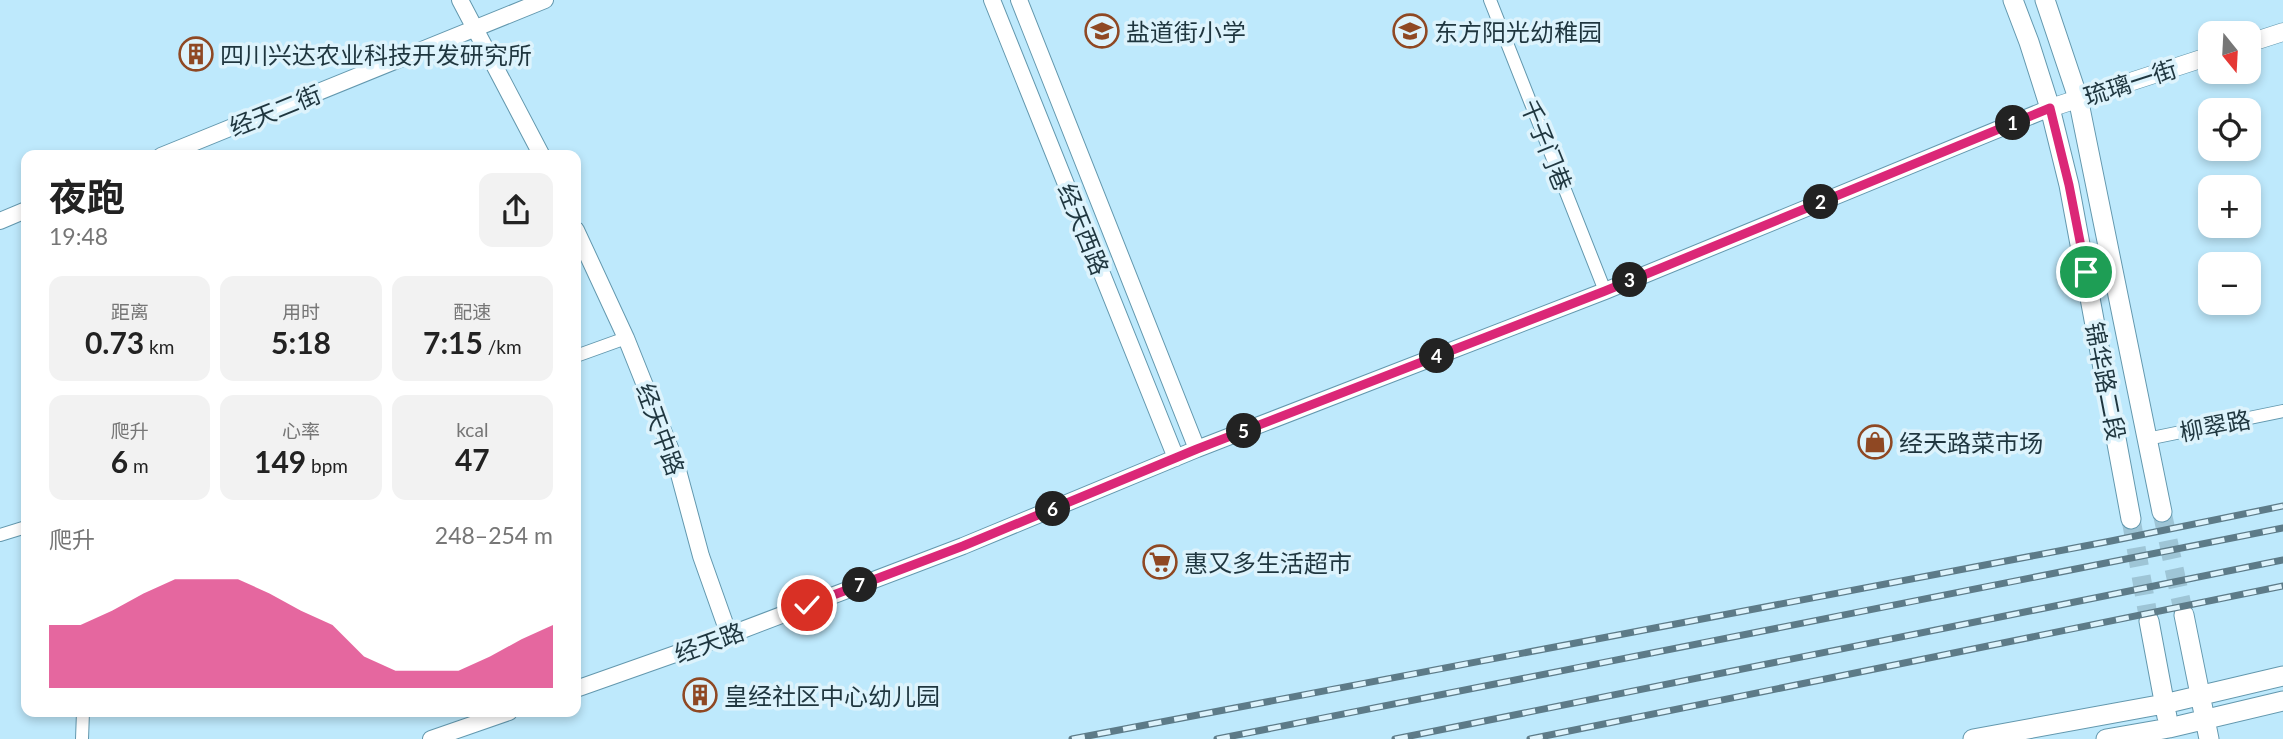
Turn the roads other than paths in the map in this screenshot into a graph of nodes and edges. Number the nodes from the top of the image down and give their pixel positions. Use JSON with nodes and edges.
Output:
{"nodes":[{"id":1,"x":460,"y":0,"type":"edge"},
{"id":2,"x":545,"y":0,"type":"edge"},
{"id":3,"x":992,"y":0,"type":"edge"},
{"id":4,"x":1019,"y":0,"type":"edge"},
{"id":5,"x":1490,"y":0,"type":"edge"},
{"id":6,"x":2013,"y":0,"type":"edge"},
{"id":7,"x":2045,"y":0,"type":"edge"},
{"id":8,"x":474,"y":30,"type":"junction"},
{"id":9,"x":2283,"y":32,"type":"edge"},
{"id":10,"x":2261,"y":39,"type":"edge"},
{"id":11,"x":2198,"y":60,"type":"edge"},
{"id":12,"x":2078,"y":98,"type":"junction"},
{"id":13,"x":2050,"y":108,"type":"junction"},
{"id":14,"x":176,"y":150,"type":"edge"},
{"id":15,"x":539,"y":150,"type":"edge"},
{"id":16,"x":21,"y":212,"type":"edge"},
{"id":17,"x":0,"y":220,"type":"edge"},
{"id":18,"x":581,"y":241,"type":"edge"},
{"id":19,"x":1605,"y":291,"type":"junction"},
{"id":20,"x":626,"y":338,"type":"junction"},
{"id":21,"x":581,"y":354,"type":"edge"},
{"id":22,"x":2283,"y":411,"type":"edge"},
{"id":23,"x":2147,"y":439,"type":"junction"},
{"id":24,"x":1197,"y":449,"type":"junction"},
{"id":25,"x":1176,"y":458,"type":"junction"},
{"id":26,"x":2162,"y":512,"type":"tunnel mouth"},
{"id":27,"x":2132,"y":519,"type":"tunnel mouth"},
{"id":28,"x":21,"y":529,"type":"edge"},
{"id":29,"x":0,"y":535,"type":"edge"},
{"id":30,"x":2184,"y":615,"type":"tunnel mouth"},
{"id":31,"x":2149,"y":621,"type":"tunnel mouth"},
{"id":32,"x":729,"y":635,"type":"junction"},
{"id":33,"x":2283,"y":676,"type":"edge"},
{"id":34,"x":581,"y":687,"type":"edge"},
{"id":35,"x":2201,"y":696,"type":"junction"},
{"id":36,"x":2283,"y":701,"type":"edge"},
{"id":37,"x":2164,"y":705,"type":"junction"},
{"id":38,"x":83,"y":717,"type":"edge"},
{"id":39,"x":470,"y":719,"type":"edge"},
{"id":40,"x":2206,"y":719,"type":"junction"},
{"id":41,"x":2170,"y":734,"type":"edge"},
{"id":42,"x":82,"y":739,"type":"edge"},
{"id":43,"x":431,"y":739,"type":"edge"},
{"id":44,"x":1973,"y":739,"type":"edge"},
{"id":45,"x":2106,"y":739,"type":"edge"},
{"id":46,"x":2209,"y":739,"type":"edge"}],
"edges":[{"from":1,"to":8,"type":"street"},
{"from":2,"to":8,"type":"street","name":"经天二街"},
{"from":3,"to":25,"type":"street","name":"经天西路"},
{"from":4,"to":24,"type":"street","name":"经天西路"},
{"from":5,"to":19,"type":"street","name":"千子门巷"},
{"from":6,"to":13,"type":"main road","name":"锦华路二段"},
{"from":7,"to":12,"type":"main road","name":"锦华路二段"},
{"from":8,"to":14,"type":"street","name":"经天二街"},
{"from":8,"to":15,"type":"street"},
{"from":9,"to":10,"type":"main road"},
{"from":11,"to":12,"type":"main road","name":"琉璃一街"},
{"from":12,"to":13,"type":"main road","name":"琉璃一街"},
{"from":12,"to":23,"type":"main road","name":"锦华路二段"},
{"from":13,"to":19,"type":"street","name":"经天路"},
{"from":13,"to":27,"type":"main road","name":"锦华路二段"},
{"from":16,"to":17,"type":"street"},
{"from":18,"to":20,"type":"street","name":"经天中路"},
{"from":19,"to":24,"type":"street","name":"经天路"},
{"from":20,"to":21,"type":"street"},
{"from":20,"to":32,"type":"street","name":"经天中路"},
{"from":22,"to":23,"type":"street","name":"柳翠路"},
{"from":23,"to":26,"type":"main road","name":"锦华路二段"},
{"from":24,"to":25,"type":"street","name":"经天路"},
{"from":25,"to":32,"type":"street","name":"经天路"},
{"from":28,"to":29,"type":"street"},
{"from":30,"to":35,"type":"main road"},
{"from":31,"to":37,"type":"main road"},
{"from":32,"to":34,"type":"street","name":"经天路"},
{"from":33,"to":35,"type":"main road"},
{"from":35,"to":37,"type":"main road"},
{"from":35,"to":40,"type":"main road"},
{"from":36,"to":40,"type":"main road"},
{"from":37,"to":41,"type":"main road"},
{"from":37,"to":44,"type":"main road"},
{"from":38,"to":42,"type":"street"},
{"from":39,"to":43,"type":"street"},
{"from":40,"to":41,"type":"main road"},
{"from":40,"to":46,"type":"main road"},
{"from":41,"to":45,"type":"main road"}]}
